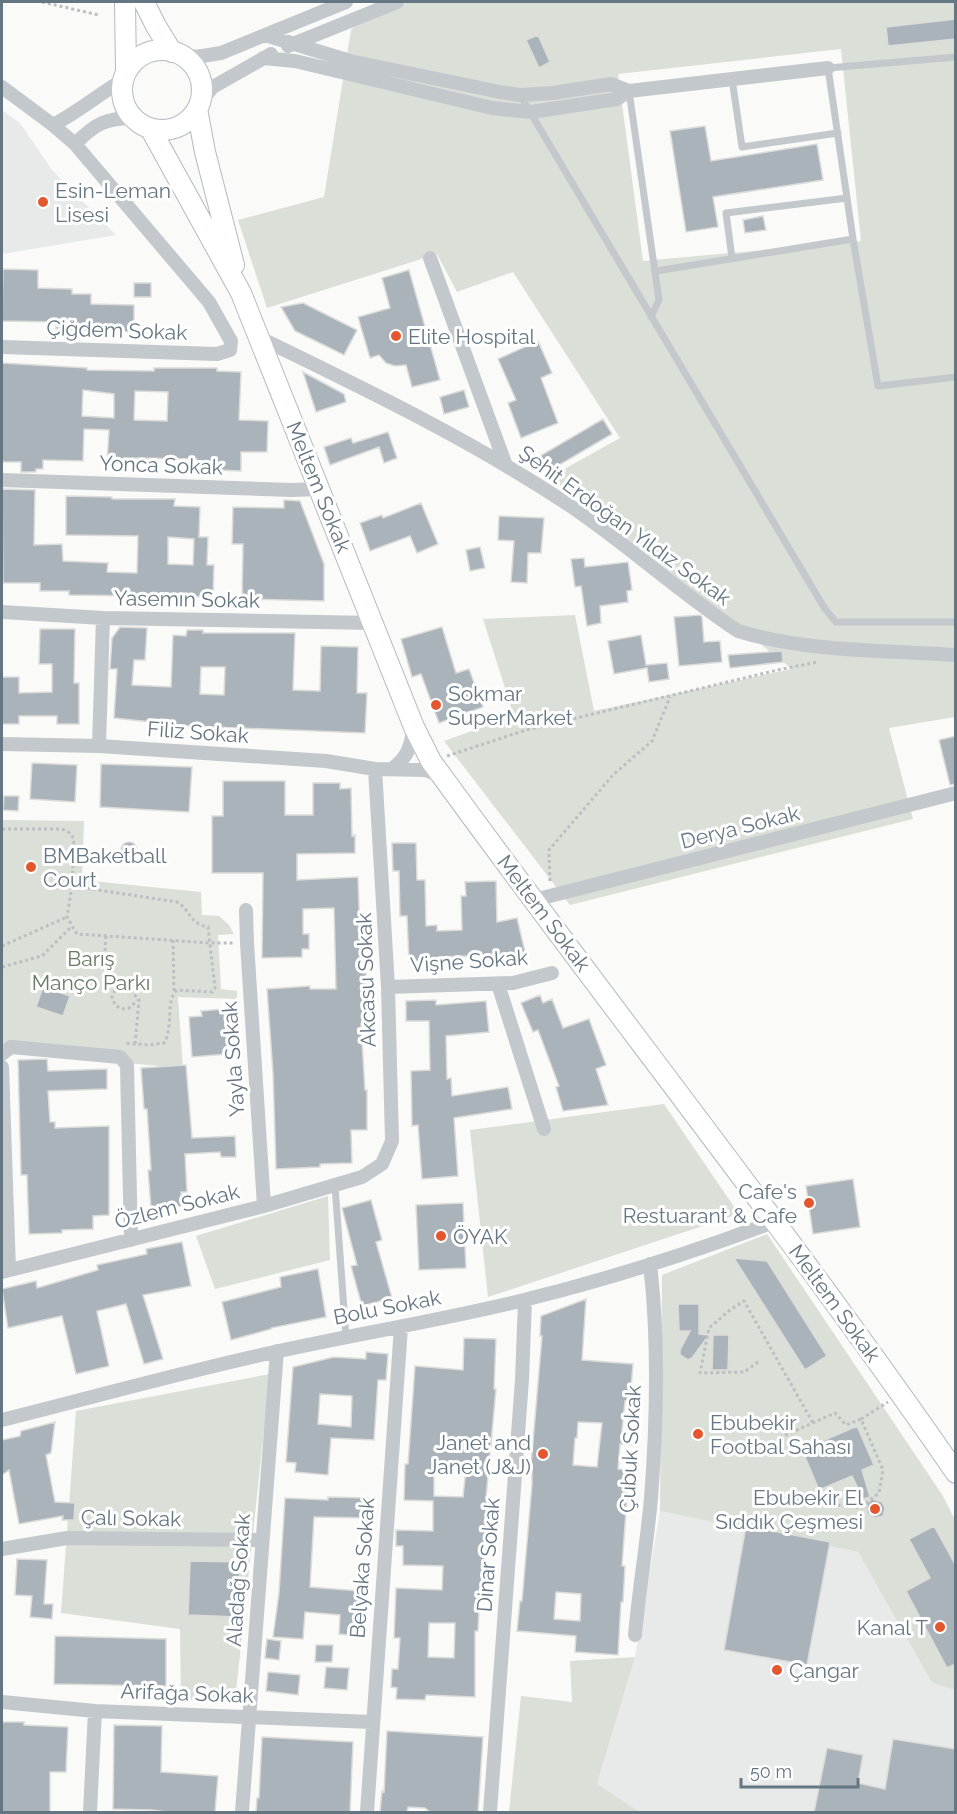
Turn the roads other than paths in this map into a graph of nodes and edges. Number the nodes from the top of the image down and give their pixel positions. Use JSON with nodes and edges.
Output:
{"nodes":[{"id":1,"x":124,"y":2,"type":"edge"},
{"id":2,"x":144,"y":2,"type":"edge"},
{"id":3,"x":346,"y":2,"type":"edge"},
{"id":4,"x":397,"y":2,"type":"edge"},
{"id":5,"x":265,"y":35,"type":"junction"},
{"id":6,"x":292,"y":44,"type":"junction"},
{"id":7,"x":176,"y":53,"type":"junction"},
{"id":8,"x":956,"y":57,"type":"edge"},
{"id":9,"x":263,"y":58,"type":"junction"},
{"id":10,"x":828,"y":68,"type":"junction"},
{"id":11,"x":125,"y":76,"type":"junction"},
{"id":12,"x":732,"y":79,"type":"junction"},
{"id":13,"x":2,"y":87,"type":"edge"},
{"id":14,"x":629,"y":91,"type":"junction"},
{"id":15,"x":520,"y":95,"type":"junction"},
{"id":16,"x":199,"y":105,"type":"junction"},
{"id":17,"x":531,"y":112,"type":"junction"},
{"id":18,"x":142,"y":123,"type":"junction"},
{"id":19,"x":53,"y":125,"type":"junction"},
{"id":20,"x":838,"y":133,"type":"junction"},
{"id":21,"x":75,"y":144,"type":"junction"},
{"id":22,"x":847,"y":198,"type":"junction"},
{"id":23,"x":853,"y":239,"type":"junction"},
{"id":24,"x":430,"y":258,"type":"dead end"},
{"id":25,"x":732,"y":258,"type":"junction"},
{"id":26,"x":656,"y":271,"type":"junction"},
{"id":27,"x":241,"y":293,"type":"junction"},
{"id":28,"x":651,"y":317,"type":"junction"},
{"id":29,"x":260,"y":338,"type":"junction"},
{"id":30,"x":2,"y":347,"type":"edge"},
{"id":31,"x":956,"y":377,"type":"edge"},
{"id":32,"x":505,"y":463,"type":"junction"},
{"id":33,"x":2,"y":480,"type":"edge"},
{"id":34,"x":319,"y":489,"type":"junction"},
{"id":35,"x":2,"y":612,"type":"edge"},
{"id":36,"x":103,"y":618,"type":"junction"},
{"id":37,"x":956,"y":622,"type":"edge"},
{"id":38,"x":372,"y":623,"type":"junction"},
{"id":39,"x":956,"y":655,"type":"edge"},
{"id":40,"x":414,"y":727,"type":"junction"},
{"id":41,"x":2,"y":744,"type":"edge"},
{"id":42,"x":99,"y":746,"type":"junction"},
{"id":43,"x":375,"y":769,"type":"junction"},
{"id":44,"x":392,"y":769,"type":"junction"},
{"id":45,"x":436,"y":769,"type":"junction"},
{"id":46,"x":956,"y":793,"type":"edge"},
{"id":47,"x":542,"y":898,"type":"junction"},
{"id":48,"x":246,"y":910,"type":"dead end"},
{"id":49,"x":552,"y":973,"type":"dead end"},
{"id":50,"x":498,"y":984,"type":"junction"},
{"id":51,"x":388,"y":987,"type":"junction"},
{"id":52,"x":2,"y":1054,"type":"edge"},
{"id":53,"x":2,"y":1067,"type":"edge"},
{"id":54,"x":544,"y":1130,"type":"dead end"},
{"id":55,"x":362,"y":1177,"type":"joint"},
{"id":56,"x":335,"y":1186,"type":"junction"},
{"id":57,"x":264,"y":1206,"type":"junction"},
{"id":58,"x":776,"y":1221,"type":"junction"},
{"id":59,"x":131,"y":1240,"type":"junction"},
{"id":60,"x":650,"y":1264,"type":"junction"},
{"id":61,"x":5,"y":1271,"type":"edge"},
{"id":62,"x":525,"y":1300,"type":"junction"},
{"id":63,"x":401,"y":1327,"type":"junction"},
{"id":64,"x":346,"y":1337,"type":"junction"},
{"id":65,"x":277,"y":1351,"type":"junction"},
{"id":66,"x":2,"y":1420,"type":"edge"},
{"id":67,"x":956,"y":1473,"type":"edge"},
{"id":68,"x":261,"y":1540,"type":"junction"},
{"id":69,"x":2,"y":1549,"type":"edge"},
{"id":70,"x":635,"y":1635,"type":"dead end"},
{"id":71,"x":2,"y":1702,"type":"edge"},
{"id":72,"x":95,"y":1711,"type":"junction"},
{"id":73,"x":249,"y":1715,"type":"junction"},
{"id":74,"x":372,"y":1722,"type":"junction"},
{"id":75,"x":90,"y":1812,"type":"edge"},
{"id":76,"x":242,"y":1812,"type":"edge"},
{"id":77,"x":367,"y":1812,"type":"edge"},
{"id":78,"x":490,"y":1812,"type":"edge"}],
"edges":[{"from":1,"to":11,"type":"main road"},
{"from":2,"to":7,"type":"main road"},
{"from":3,"to":5,"type":"street"},
{"from":4,"to":6,"type":"street"},
{"from":5,"to":6,"type":"street"},
{"from":5,"to":7,"type":"street"},
{"from":6,"to":9,"type":"street"},
{"from":6,"to":15,"type":"street"},
{"from":7,"to":11,"type":"main road"},
{"from":7,"to":16,"type":"main road"},
{"from":8,"to":10,"type":"lane"},
{"from":9,"to":16,"type":"street"},
{"from":9,"to":17,"type":"street"},
{"from":10,"to":12,"type":"street"},
{"from":10,"to":20,"type":"lane"},
{"from":11,"to":18,"type":"main road"},
{"from":11,"to":19,"type":"street"},
{"from":12,"to":14,"type":"street"},
{"from":12,"to":20,"type":"lane"},
{"from":13,"to":19,"type":"street"},
{"from":14,"to":15,"type":"street"},
{"from":14,"to":17,"type":"street"},
{"from":14,"to":26,"type":"lane"},
{"from":15,"to":17,"type":"lane"},
{"from":16,"to":18,"type":"main road"},
{"from":16,"to":27,"type":"main road","name":"Meltem Sokak"},
{"from":17,"to":28,"type":"lane"},
{"from":18,"to":21,"type":"street"},
{"from":18,"to":27,"type":"main road","name":"Meltem Sokak"},
{"from":19,"to":21,"type":"street"},
{"from":20,"to":22,"type":"lane"},
{"from":21,"to":30,"type":"street","name":"Çiğdem Sokak"},
{"from":22,"to":23,"type":"lane"},
{"from":22,"to":25,"type":"lane"},
{"from":23,"to":25,"type":"lane"},
{"from":23,"to":31,"type":"lane"},
{"from":24,"to":32,"type":"street"},
{"from":25,"to":26,"type":"lane"},
{"from":26,"to":28,"type":"lane"},
{"from":27,"to":29,"type":"main road","name":"Meltem Sokak"},
{"from":28,"to":37,"type":"lane"},
{"from":29,"to":32,"type":"street","name":"Şehit Erdoğan Yıldız Sokak"},
{"from":29,"to":34,"type":"main road","name":"Meltem Sokak"},
{"from":32,"to":39,"type":"street","name":"Şehit Erdoğan Yıldız Sokak"},
{"from":33,"to":34,"type":"street","name":"Yonca Sokak"},
{"from":34,"to":38,"type":"main road","name":"Meltem Sokak"},
{"from":35,"to":36,"type":"street","name":"Yasemın Sokak"},
{"from":36,"to":38,"type":"street","name":"Yasemın Sokak"},
{"from":36,"to":42,"type":"street"},
{"from":38,"to":40,"type":"main road","name":"Meltem Sokak"},
{"from":40,"to":44,"type":"street"},
{"from":40,"to":45,"type":"main road","name":"Meltem Sokak"},
{"from":41,"to":42,"type":"street","name":"Filiz Sokak"},
{"from":42,"to":43,"type":"street","name":"Filiz Sokak"},
{"from":43,"to":44,"type":"street","name":"Filiz Sokak"},
{"from":43,"to":51,"type":"street","name":"Akcasu Sokak"},
{"from":44,"to":45,"type":"street","name":"Filiz Sokak"},
{"from":45,"to":47,"type":"main road","name":"Meltem Sokak"},
{"from":46,"to":47,"type":"street","name":"Derya Sokak"},
{"from":47,"to":58,"type":"main road","name":"Meltem Sokak"},
{"from":48,"to":57,"type":"street","name":"Yayla Sokak"},
{"from":49,"to":50,"type":"street","name":"Vişne Sokak"},
{"from":50,"to":51,"type":"street","name":"Vişne Sokak"},
{"from":50,"to":54,"type":"street"},
{"from":51,"to":55,"type":"street","name":"Akcasu Sokak"},
{"from":52,"to":59,"type":"street"},
{"from":53,"to":61,"type":"street"},
{"from":55,"to":56,"type":"street","name":"Özlem Sokak"},
{"from":56,"to":57,"type":"street","name":"Özlem Sokak"},
{"from":56,"to":64,"type":"lane"},
{"from":57,"to":59,"type":"street","name":"Özlem Sokak"},
{"from":58,"to":60,"type":"street","name":"Bolu Sokak"},
{"from":58,"to":67,"type":"main road","name":"Meltem Sokak"},
{"from":59,"to":61,"type":"street","name":"Özlem Sokak"},
{"from":60,"to":62,"type":"street","name":"Bolu Sokak"},
{"from":60,"to":70,"type":"street","name":"Çubuk Sokak"},
{"from":62,"to":63,"type":"street","name":"Bolu Sokak"},
{"from":62,"to":78,"type":"street","name":"Dinar Sokak"},
{"from":63,"to":64,"type":"street","name":"Bolu Sokak"},
{"from":63,"to":74,"type":"street","name":"Belyaka Sokak"},
{"from":64,"to":65,"type":"street","name":"Bolu Sokak"},
{"from":65,"to":66,"type":"street","name":"Bolu Sokak"},
{"from":65,"to":68,"type":"street","name":"Aladağ Sokak"},
{"from":68,"to":69,"type":"street","name":"Çalı Sokak"},
{"from":68,"to":73,"type":"street","name":"Aladağ Sokak"},
{"from":71,"to":72,"type":"street","name":"Arifağa Sokak"},
{"from":72,"to":73,"type":"street","name":"Arifağa Sokak"},
{"from":72,"to":75,"type":"street"},
{"from":73,"to":74,"type":"street","name":"Arifağa Sokak"},
{"from":73,"to":76,"type":"street","name":"Aladağ Sokak"},
{"from":74,"to":77,"type":"street","name":"Belyaka Sokak"}]}
